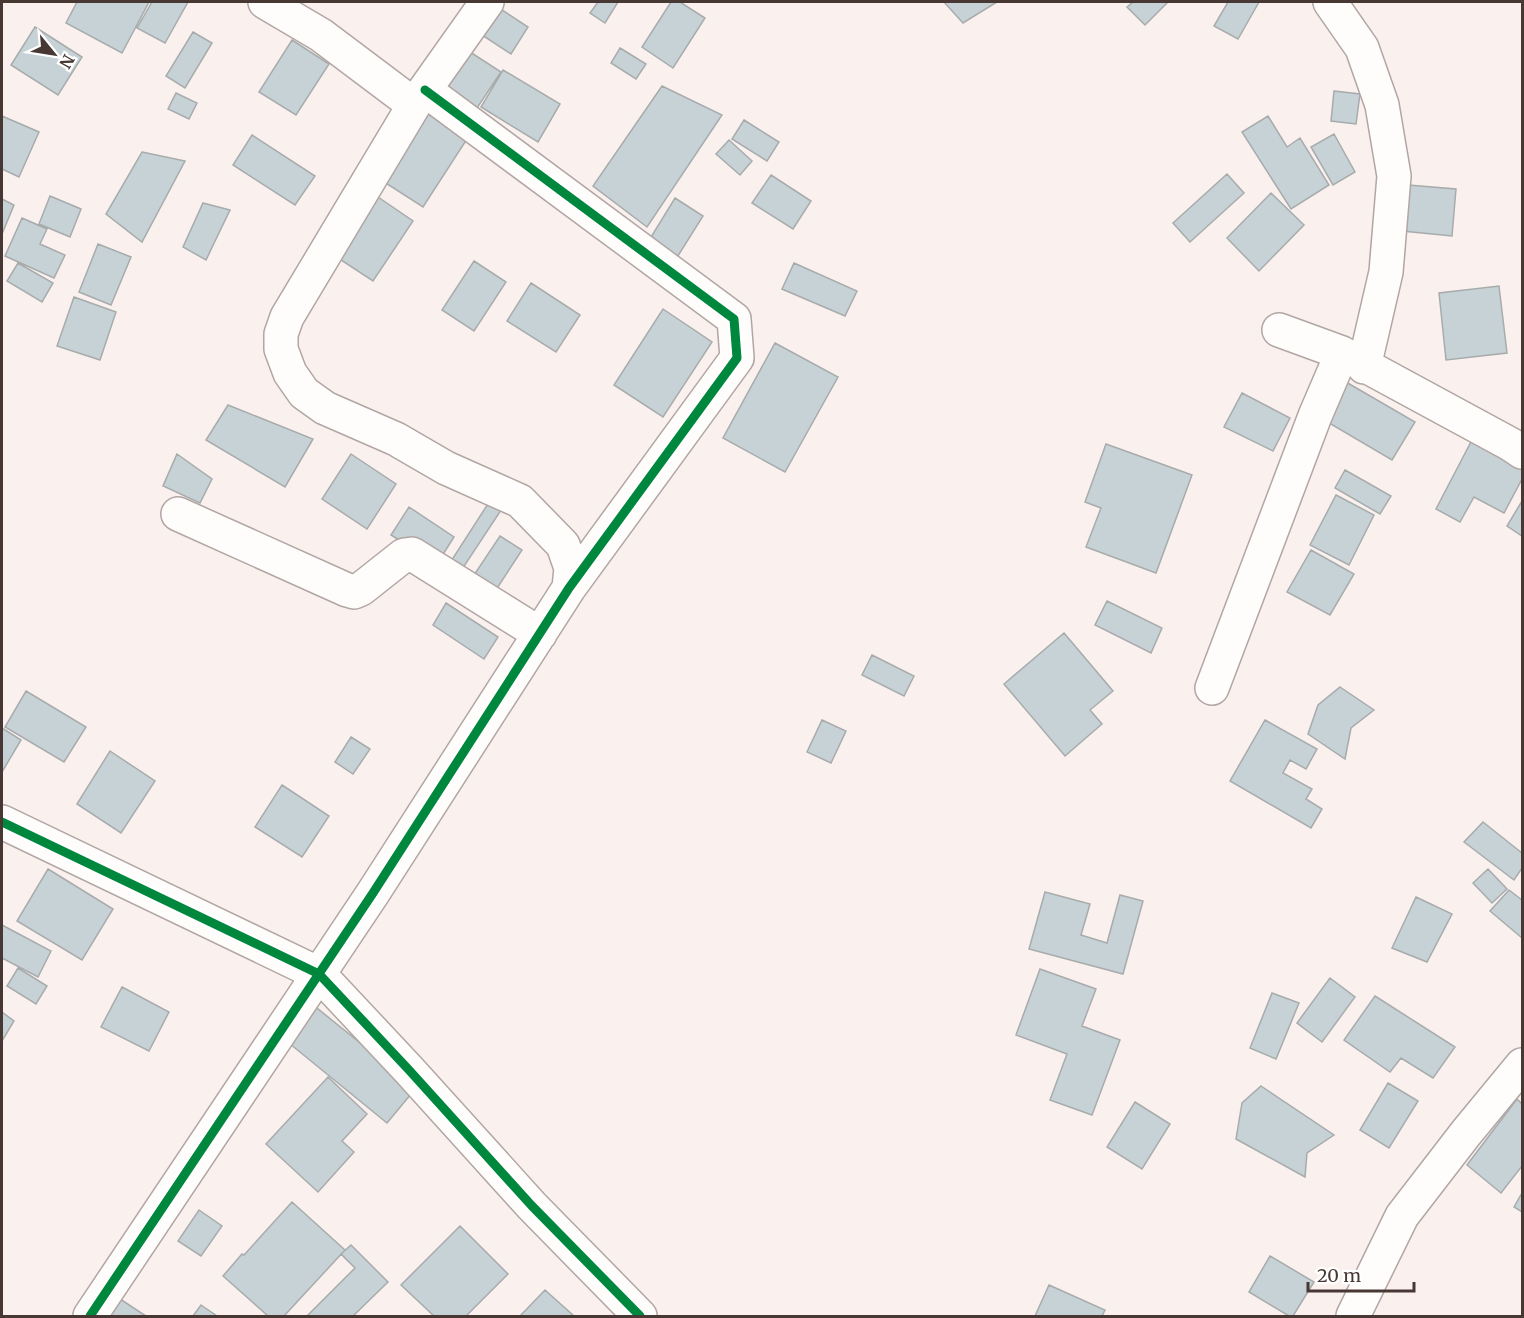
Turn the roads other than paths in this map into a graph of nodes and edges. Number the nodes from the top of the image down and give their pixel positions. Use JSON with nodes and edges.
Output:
{"nodes":[{"id":1,"x":265,"y":2,"type":"edge"},
{"id":2,"x":487,"y":2,"type":"edge"},
{"id":3,"x":1330,"y":2,"type":"edge"},
{"id":4,"x":419,"y":97,"type":"junction"},
{"id":5,"x":1279,"y":330,"type":"dead end"},
{"id":6,"x":1353,"y":360,"type":"junction"},
{"id":7,"x":1522,"y":453,"type":"edge"},
{"id":8,"x":178,"y":514,"type":"dead end"},
{"id":9,"x":570,"y":588,"type":"junction"},
{"id":10,"x":540,"y":634,"type":"junction"},
{"id":11,"x":1212,"y":688,"type":"dead end"},
{"id":12,"x":2,"y":822,"type":"edge"},
{"id":13,"x":319,"y":974,"type":"junction"},
{"id":14,"x":1522,"y":1065,"type":"edge"},
{"id":15,"x":90,"y":1317,"type":"edge"},
{"id":16,"x":640,"y":1317,"type":"edge"},
{"id":17,"x":1353,"y":1317,"type":"edge"}],
"edges":[{"from":1,"to":4,"type":"street"},
{"from":2,"to":4,"type":"street"},
{"from":3,"to":6,"type":"street"},
{"from":4,"to":9,"type":"street"},
{"from":4,"to":9,"type":"street"},
{"from":5,"to":6,"type":"street"},
{"from":6,"to":7,"type":"street"},
{"from":6,"to":11,"type":"street"},
{"from":8,"to":10,"type":"street"},
{"from":9,"to":10,"type":"street"},
{"from":10,"to":13,"type":"street"},
{"from":12,"to":13,"type":"street"},
{"from":13,"to":15,"type":"street"},
{"from":13,"to":16,"type":"street"},
{"from":14,"to":17,"type":"street"}]}
